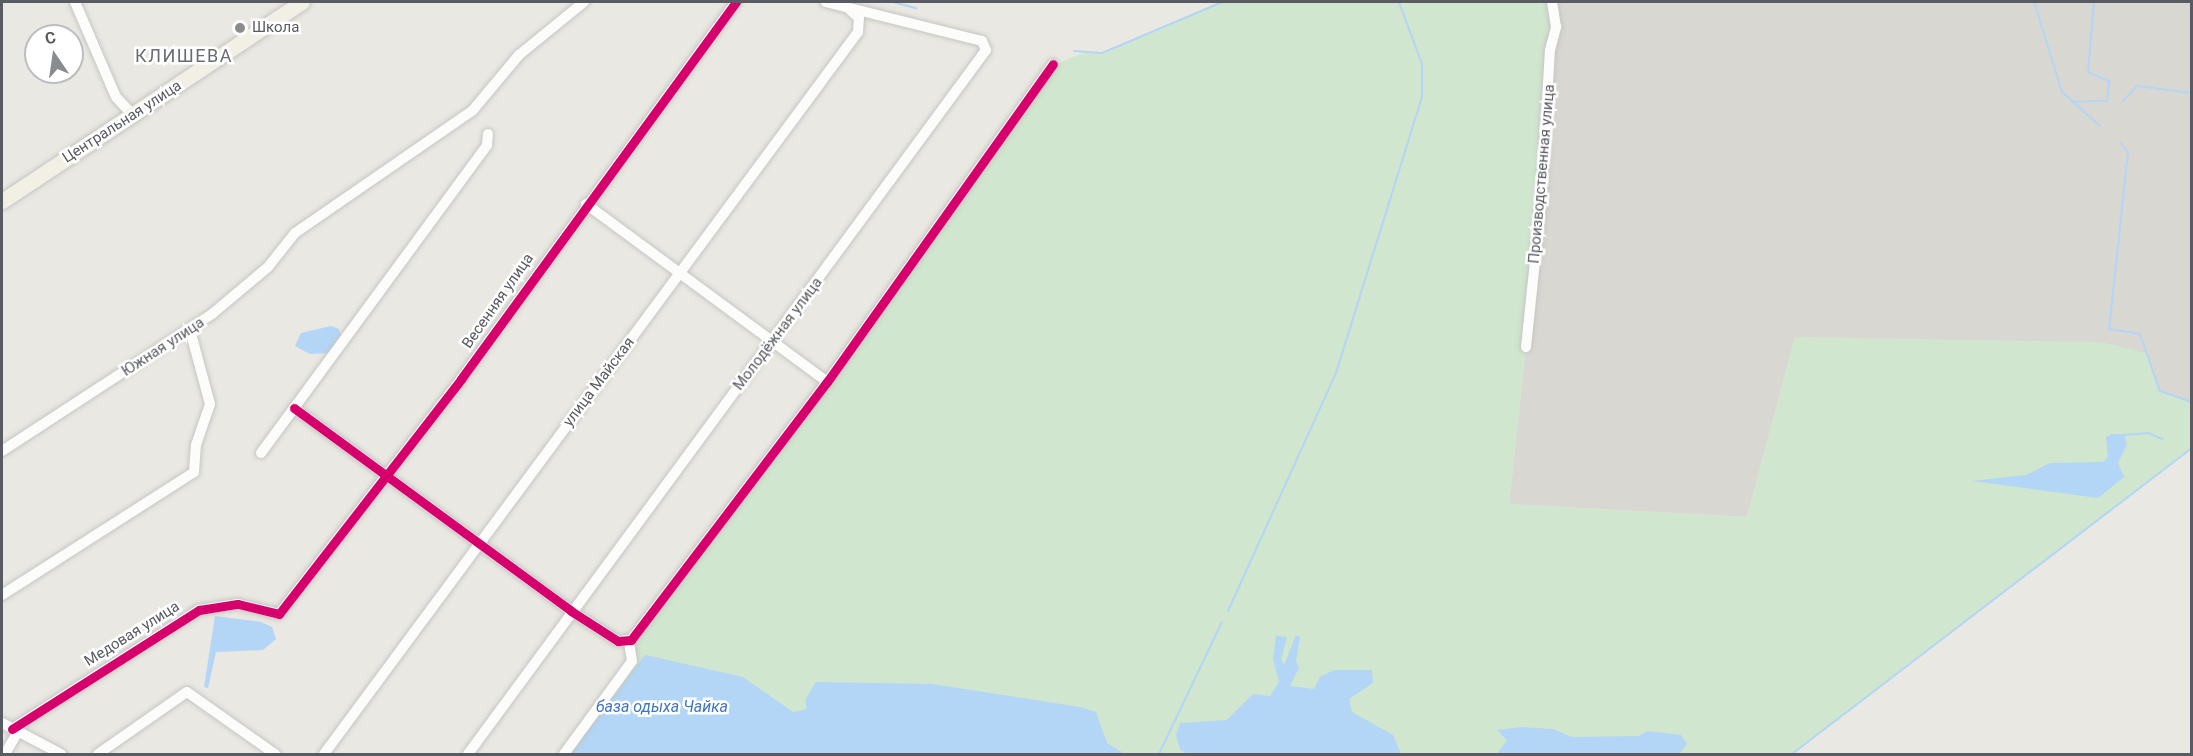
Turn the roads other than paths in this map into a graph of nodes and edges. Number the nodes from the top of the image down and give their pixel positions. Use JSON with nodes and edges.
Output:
{"nodes":[{"id":1,"x":75,"y":2,"type":"edge"},
{"id":2,"x":302,"y":2,"type":"edge"},
{"id":3,"x":584,"y":2,"type":"edge"},
{"id":4,"x":736,"y":2,"type":"edge"},
{"id":5,"x":826,"y":2,"type":"edge"},
{"id":6,"x":1552,"y":2,"type":"edge"},
{"id":7,"x":849,"y":9,"type":"junction"},
{"id":8,"x":1053,"y":64,"type":"dead end"},
{"id":9,"x":133,"y":115,"type":"junction"},
{"id":10,"x":488,"y":134,"type":"dead end"},
{"id":11,"x":2,"y":201,"type":"edge"},
{"id":12,"x":586,"y":204,"type":"junction"},
{"id":13,"x":679,"y":273,"type":"junction"},
{"id":14,"x":190,"y":330,"type":"junction"},
{"id":15,"x":771,"y":342,"type":"junction"},
{"id":16,"x":1526,"y":347,"type":"dead end"},
{"id":17,"x":827,"y":382,"type":"junction"},
{"id":18,"x":294,"y":408,"type":"junction"},
{"id":19,"x":2,"y":451,"type":"edge"},
{"id":20,"x":261,"y":453,"type":"dead end"},
{"id":21,"x":386,"y":476,"type":"junction"},
{"id":22,"x":481,"y":544,"type":"junction"},
{"id":23,"x":2,"y":596,"type":"edge"},
{"id":24,"x":571,"y":611,"type":"junction"},
{"id":25,"x":279,"y":614,"type":"joint"},
{"id":26,"x":629,"y":641,"type":"junction"},
{"id":27,"x":2,"y":723,"type":"edge"},
{"id":28,"x":15,"y":731,"type":"junction"},
{"id":29,"x":5,"y":754,"type":"edge"},
{"id":30,"x":61,"y":754,"type":"edge"},
{"id":31,"x":98,"y":754,"type":"edge"},
{"id":32,"x":275,"y":754,"type":"edge"},
{"id":33,"x":324,"y":754,"type":"edge"},
{"id":34,"x":468,"y":754,"type":"edge"},
{"id":35,"x":564,"y":754,"type":"edge"}],
"edges":[{"from":1,"to":9,"type":"street"},
{"from":2,"to":9,"type":"main road","name":"Центральная улица"},
{"from":3,"to":14,"type":"street","name":"Южная улица"},
{"from":4,"to":12,"type":"street","name":"Весенняя улица"},
{"from":5,"to":7,"type":"street","name":"Молодёжная улица"},
{"from":6,"to":16,"type":"street","name":"Производственная улица"},
{"from":7,"to":13,"type":"street","name":"улица Майская"},
{"from":7,"to":15,"type":"street","name":"Молодёжная улица"},
{"from":8,"to":17,"type":"street"},
{"from":9,"to":11,"type":"main road","name":"Центральная улица"},
{"from":10,"to":18,"type":"street"},
{"from":12,"to":13,"type":"street"},
{"from":12,"to":21,"type":"street","name":"Весенняя улица"},
{"from":13,"to":15,"type":"street"},
{"from":13,"to":22,"type":"street","name":"улица Майская"},
{"from":14,"to":19,"type":"street","name":"Южная улица"},
{"from":14,"to":23,"type":"street"},
{"from":15,"to":17,"type":"street"},
{"from":15,"to":24,"type":"street","name":"Молодёжная улица"},
{"from":17,"to":26,"type":"street"},
{"from":18,"to":20,"type":"street"},
{"from":18,"to":21,"type":"street"},
{"from":21,"to":22,"type":"street"},
{"from":21,"to":25,"type":"street","name":"Весенняя улица"},
{"from":22,"to":24,"type":"street"},
{"from":22,"to":33,"type":"street","name":"улица Майская"},
{"from":24,"to":26,"type":"street"},
{"from":24,"to":34,"type":"street","name":"Молодёжная улица"},
{"from":25,"to":28,"type":"street","name":"Медовая улица"},
{"from":26,"to":35,"type":"street"},
{"from":27,"to":28,"type":"street"},
{"from":28,"to":29,"type":"street"},
{"from":28,"to":30,"type":"street"},
{"from":31,"to":32,"type":"street"}]}
